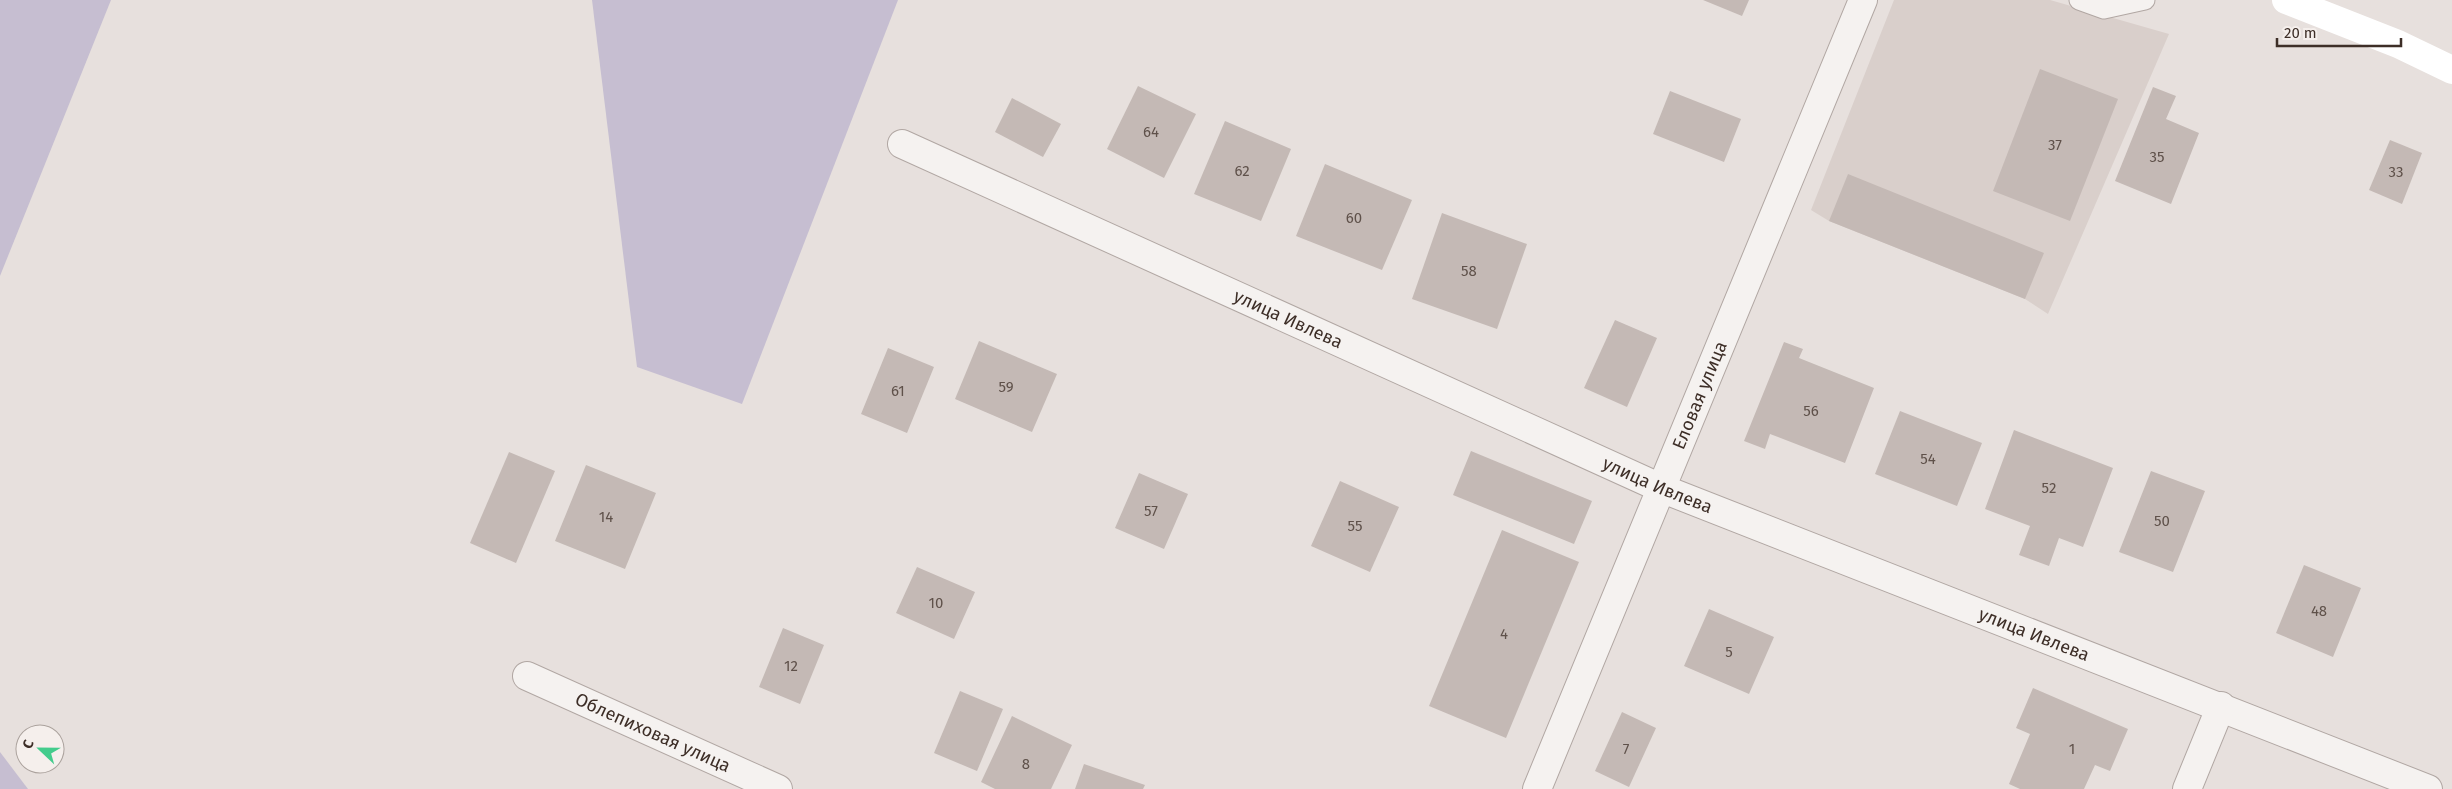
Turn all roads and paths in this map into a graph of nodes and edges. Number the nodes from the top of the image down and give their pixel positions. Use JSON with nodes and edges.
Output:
{"nodes":[{"id":1,"x":1863,"y":0,"type":"edge"},
{"id":2,"x":2079,"y":0,"type":"edge"},
{"id":3,"x":2145,"y":0,"type":"edge"},
{"id":4,"x":2286,"y":0,"type":"edge"},
{"id":5,"x":2452,"y":70,"type":"edge"},
{"id":6,"x":902,"y":144,"type":"dead end"},
{"id":7,"x":1663,"y":488,"type":"junction"},
{"id":8,"x":527,"y":676,"type":"dead end"},
{"id":9,"x":2221,"y":706,"type":"junction"},
{"id":10,"x":778,"y":789,"type":"edge"},
{"id":11,"x":1537,"y":789,"type":"edge"},
{"id":12,"x":2188,"y":789,"type":"edge"},
{"id":13,"x":2428,"y":789,"type":"edge"}],
"edges":[{"from":1,"to":7,"type":"street","name":"Еловая улица"},
{"from":2,"to":3,"type":"lane"},
{"from":4,"to":5,"type":"main road"},
{"from":6,"to":7,"type":"street","name":"улица Ивлева"},
{"from":7,"to":9,"type":"street","name":"улица Ивлева"},
{"from":7,"to":11,"type":"street","name":"Еловая улица"},
{"from":8,"to":10,"type":"street","name":"Облепиховая улица"},
{"from":9,"to":12,"type":"street"},
{"from":9,"to":13,"type":"street","name":"улица Ивлева"}]}
